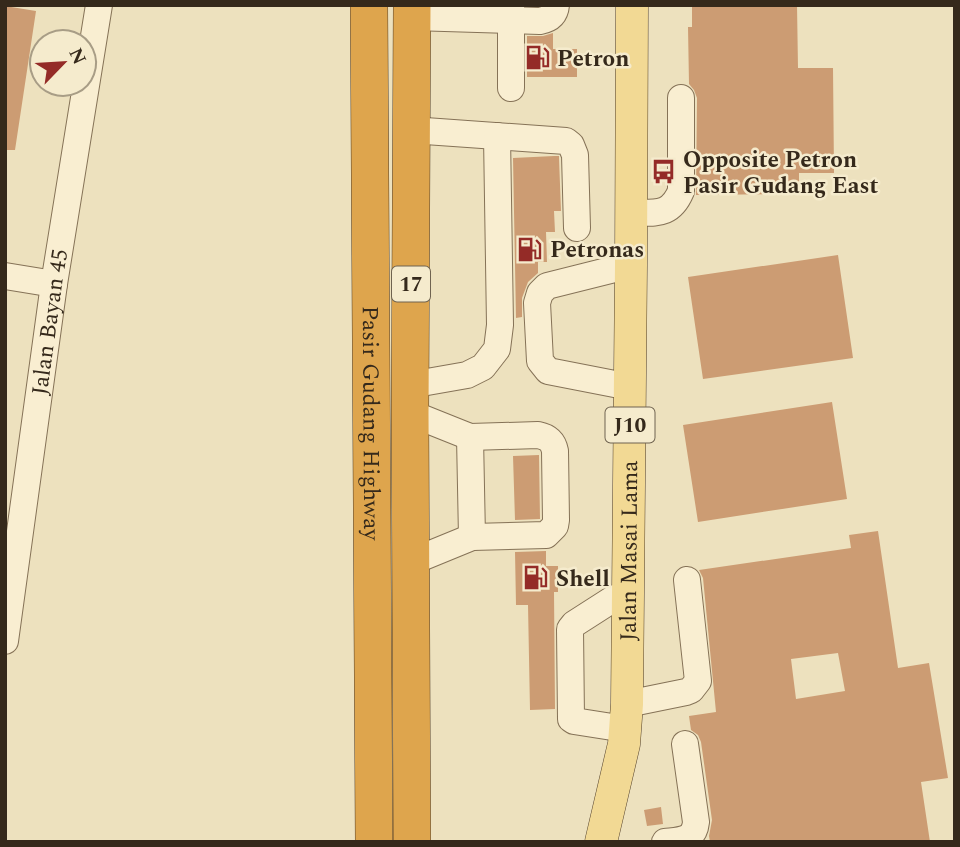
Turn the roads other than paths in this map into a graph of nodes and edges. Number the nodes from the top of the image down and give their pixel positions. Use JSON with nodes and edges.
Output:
{"nodes":[{"id":1,"x":99,"y":5,"type":"edge"},
{"id":2,"x":343,"y":5,"type":"edge"},
{"id":3,"x":369,"y":5,"type":"edge"},
{"id":4,"x":556,"y":5,"type":"edge"},
{"id":5,"x":632,"y":5,"type":"edge"},
{"id":6,"x":412,"y":11,"type":"edge"},
{"id":7,"x":510,"y":13,"type":"edge"},
{"id":8,"x":511,"y":88,"type":"dead end"},
{"id":9,"x":681,"y":98,"type":"dead end"},
{"id":10,"x":411,"y":130,"type":"junction"},
{"id":11,"x":497,"y":136,"type":"junction"},
{"id":12,"x":369,"y":175,"type":"junction"},
{"id":13,"x":631,"y":213,"type":"junction"},
{"id":14,"x":577,"y":228,"type":"dead end"},
{"id":15,"x":631,"y":265,"type":"junction"},
{"id":16,"x":5,"y":276,"type":"edge"},
{"id":17,"x":54,"y":284,"type":"junction"},
{"id":18,"x":630,"y":387,"type":"junction"},
{"id":19,"x":410,"y":399,"type":"junction"},
{"id":20,"x":470,"y":437,"type":"junction"},
{"id":21,"x":472,"y":537,"type":"junction"},
{"id":22,"x":411,"y":562,"type":"junction"},
{"id":23,"x":687,"y":580,"type":"dead end"},
{"id":24,"x":628,"y":593,"type":"junction"},
{"id":25,"x":5,"y":641,"type":"edge"},
{"id":26,"x":626,"y":717,"type":"junction"},
{"id":27,"x":685,"y":744,"type":"dead end"},
{"id":28,"x":374,"y":842,"type":"edge"},
{"id":29,"x":412,"y":842,"type":"edge"},
{"id":30,"x":601,"y":842,"type":"edge"},
{"id":31,"x":665,"y":842,"type":"edge"}],
"edges":[{"from":1,"to":17,"type":"street","name":"Jalan Bayan 45"},
{"from":2,"to":12,"type":"highway"},
{"from":3,"to":12,"type":"highway","name":"Pasir Gudang Highway","number":"17"},
{"from":4,"to":7,"type":"street"},
{"from":5,"to":13,"type":"main road","name":"Jalan Masai Lama","number":"J10"},
{"from":6,"to":7,"type":"street"},
{"from":6,"to":10,"type":"highway","name":"Pasir Gudang Highway","number":"17"},
{"from":7,"to":8,"type":"street"},
{"from":9,"to":13,"type":"street"},
{"from":10,"to":11,"type":"street"},
{"from":10,"to":19,"type":"highway","name":"Pasir Gudang Highway","number":"17"},
{"from":11,"to":14,"type":"street"},
{"from":11,"to":19,"type":"street"},
{"from":12,"to":28,"type":"highway","name":"Pasir Gudang Highway","number":"17"},
{"from":13,"to":15,"type":"main road","name":"Jalan Masai Lama","number":"J10"},
{"from":15,"to":18,"type":"main road","name":"Jalan Masai Lama","number":"J10"},
{"from":15,"to":18,"type":"street"},
{"from":16,"to":17,"type":"street"},
{"from":17,"to":25,"type":"street","name":"Jalan Bayan 45"},
{"from":18,"to":24,"type":"main road","name":"Jalan Masai Lama","number":"J10"},
{"from":19,"to":20,"type":"street"},
{"from":19,"to":22,"type":"highway","name":"Pasir Gudang Highway","number":"17"},
{"from":20,"to":21,"type":"street"},
{"from":20,"to":21,"type":"street"},
{"from":21,"to":22,"type":"street"},
{"from":22,"to":29,"type":"highway","name":"Pasir Gudang Highway","number":"17"},
{"from":23,"to":26,"type":"street"},
{"from":24,"to":26,"type":"main road","name":"Jalan Masai Lama","number":"J10"},
{"from":24,"to":26,"type":"street"},
{"from":26,"to":30,"type":"main road","name":"Jalan Masai Lama","number":"J10"},
{"from":27,"to":31,"type":"street"}]}
